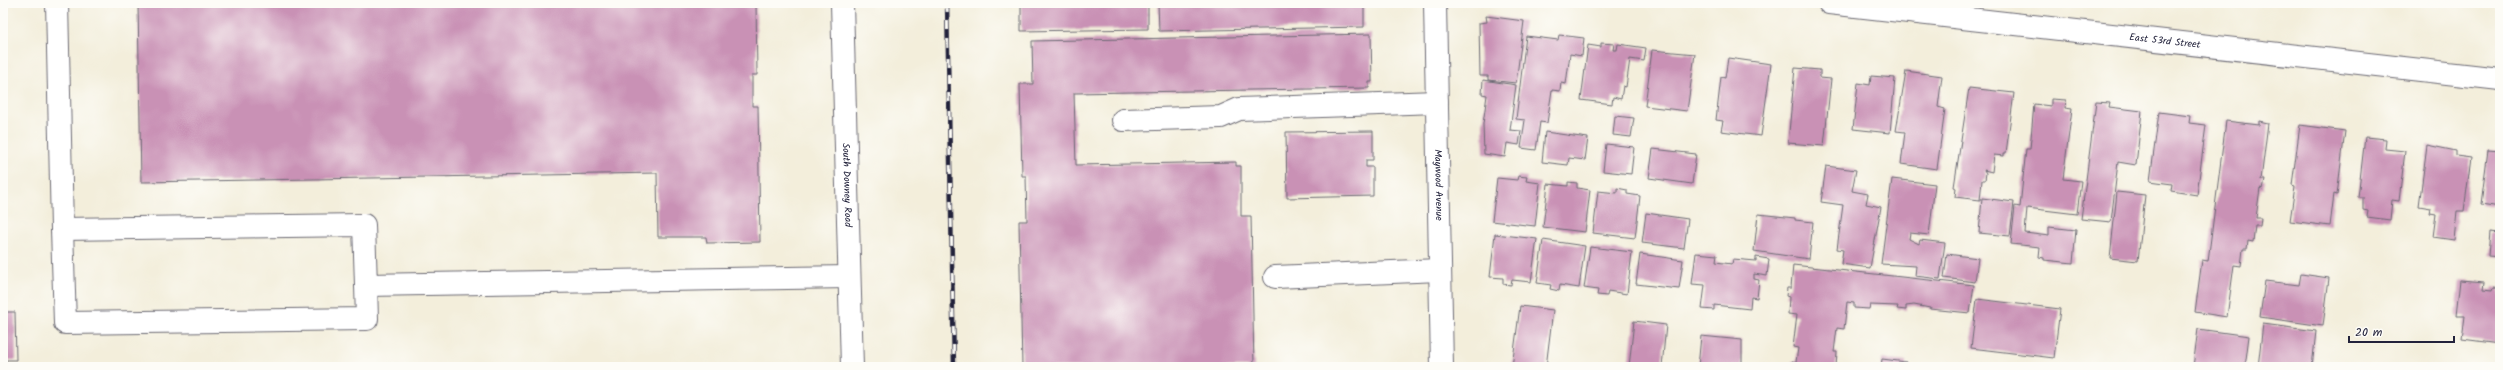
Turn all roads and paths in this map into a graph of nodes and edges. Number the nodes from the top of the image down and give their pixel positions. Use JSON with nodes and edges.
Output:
{"nodes":[{"id":1,"x":57,"y":3,"type":"edge"},
{"id":2,"x":842,"y":3,"type":"edge"},
{"id":3,"x":1435,"y":3,"type":"edge"},
{"id":4,"x":1829,"y":3,"type":"edge"},
{"id":5,"x":2500,"y":79,"type":"edge"},
{"id":6,"x":1437,"y":102,"type":"junction"},
{"id":7,"x":1122,"y":120,"type":"dead end"},
{"id":8,"x":62,"y":229,"type":"junction"},
{"id":9,"x":1440,"y":270,"type":"junction"},
{"id":10,"x":849,"y":277,"type":"junction"},
{"id":11,"x":1275,"y":277,"type":"dead end"},
{"id":12,"x":366,"y":285,"type":"junction"},
{"id":13,"x":852,"y":367,"type":"edge"},
{"id":14,"x":1442,"y":367,"type":"edge"}],
"edges":[{"from":1,"to":8,"type":"street"},
{"from":2,"to":10,"type":"street","name":"South Downey Road"},
{"from":3,"to":6,"type":"street","name":"Maywood Avenue"},
{"from":4,"to":5,"type":"street","name":"East 53rd Street"},
{"from":6,"to":7,"type":"street"},
{"from":6,"to":9,"type":"street","name":"Maywood Avenue"},
{"from":8,"to":12,"type":"street"},
{"from":8,"to":12,"type":"street"},
{"from":9,"to":11,"type":"street"},
{"from":9,"to":14,"type":"street","name":"Maywood Avenue"},
{"from":10,"to":12,"type":"street"},
{"from":10,"to":13,"type":"street","name":"South Downey Road"}]}
